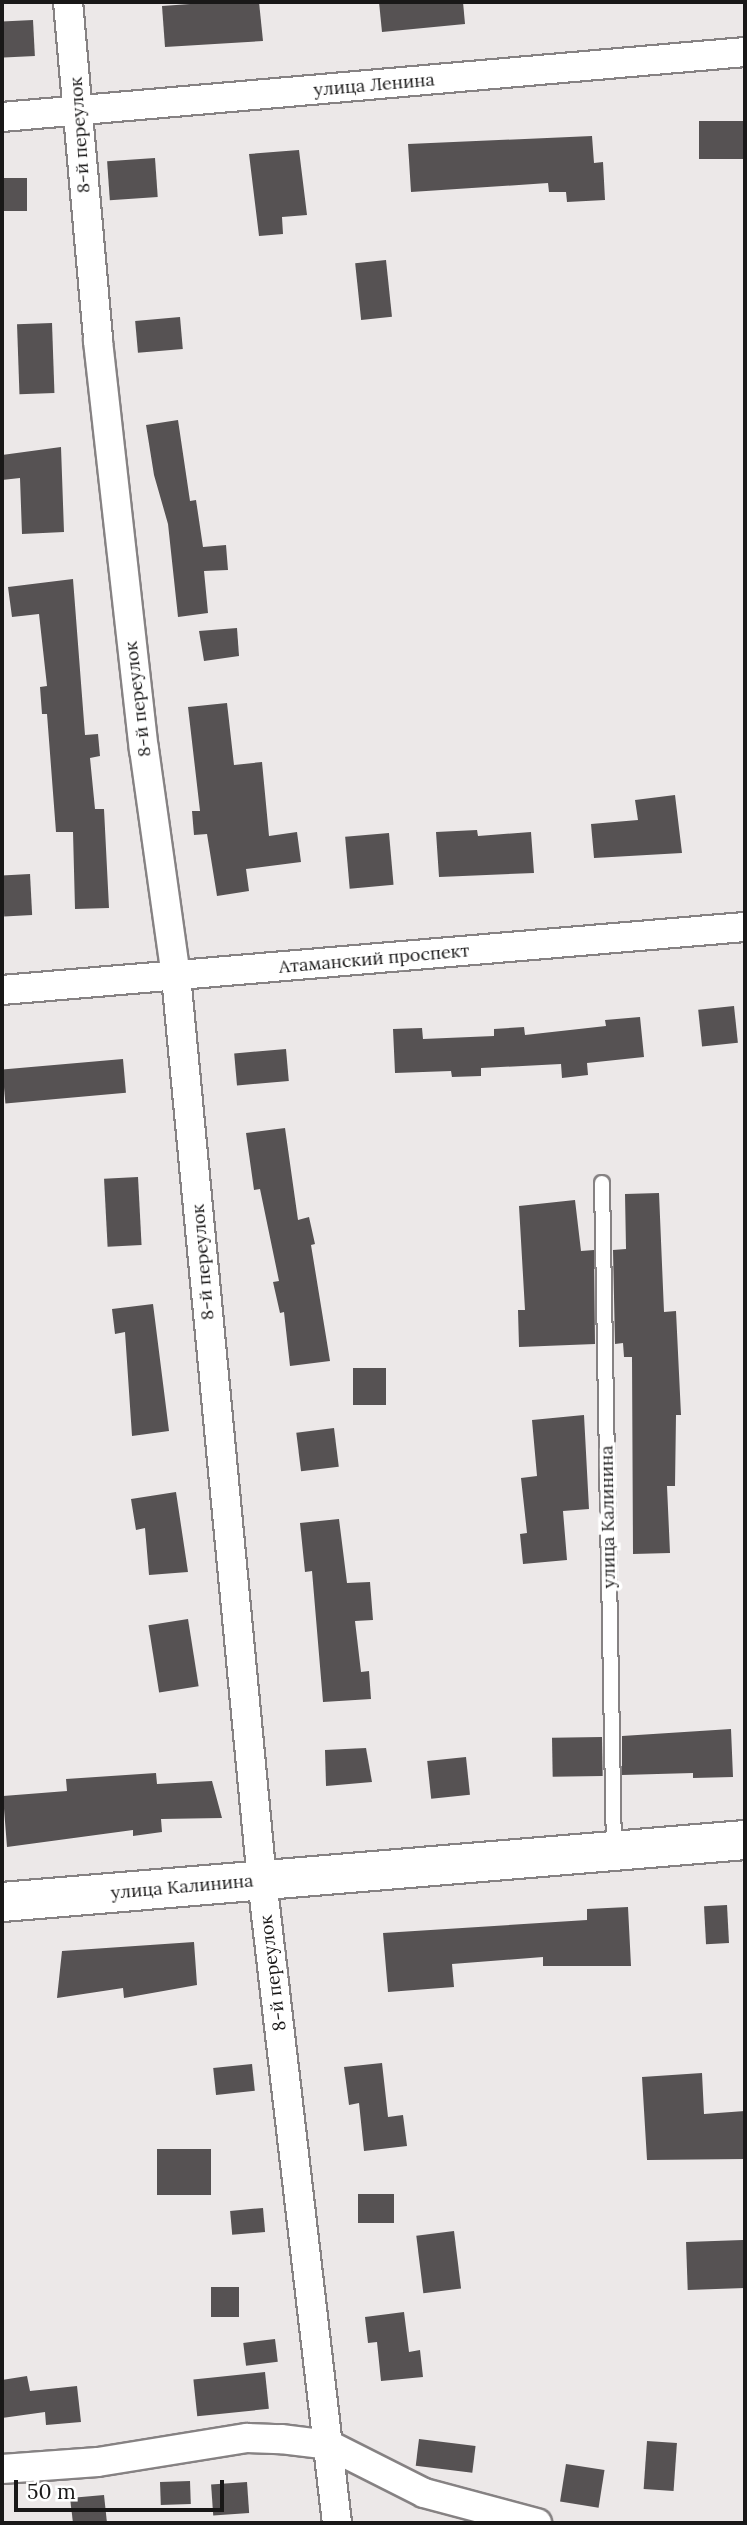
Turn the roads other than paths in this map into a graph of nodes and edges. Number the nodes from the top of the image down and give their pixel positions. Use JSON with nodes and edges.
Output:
{"nodes":[{"id":1,"x":68,"y":2,"type":"edge"},
{"id":2,"x":745,"y":52,"type":"edge"},
{"id":3,"x":80,"y":110,"type":"junction"},
{"id":4,"x":2,"y":117,"type":"edge"},
{"id":5,"x":745,"y":927,"type":"edge"},
{"id":6,"x":176,"y":976,"type":"junction"},
{"id":7,"x":2,"y":990,"type":"edge"},
{"id":8,"x":602,"y":1183,"type":"dead end"},
{"id":9,"x":745,"y":1840,"type":"edge"},
{"id":10,"x":614,"y":1850,"type":"junction"},
{"id":11,"x":262,"y":1880,"type":"junction"},
{"id":12,"x":2,"y":1902,"type":"edge"},
{"id":13,"x":329,"y":2445,"type":"junction"},
{"id":14,"x":2,"y":2469,"type":"edge"},
{"id":15,"x":337,"y":2523,"type":"edge"},
{"id":16,"x":537,"y":2523,"type":"edge"}],
"edges":[{"from":1,"to":3,"type":"street","name":"8-й переулок"},
{"from":2,"to":3,"type":"street","name":"улица Ленина"},
{"from":3,"to":4,"type":"street","name":"улица Ленина"},
{"from":3,"to":6,"type":"street","name":"8-й переулок"},
{"from":5,"to":6,"type":"street","name":"Атаманский проспект"},
{"from":6,"to":7,"type":"street","name":"Атаманский проспект"},
{"from":6,"to":11,"type":"street","name":"8-й переулок"},
{"from":8,"to":10,"type":"lane","name":"улица Калинина"},
{"from":9,"to":10,"type":"main road","name":"улица Калинина"},
{"from":10,"to":11,"type":"main road","name":"улица Калинина"},
{"from":11,"to":12,"type":"main road","name":"улица Калинина"},
{"from":11,"to":13,"type":"street","name":"8-й переулок"},
{"from":13,"to":14,"type":"street"},
{"from":13,"to":15,"type":"street","name":"8-й переулок"},
{"from":13,"to":16,"type":"street"}]}
